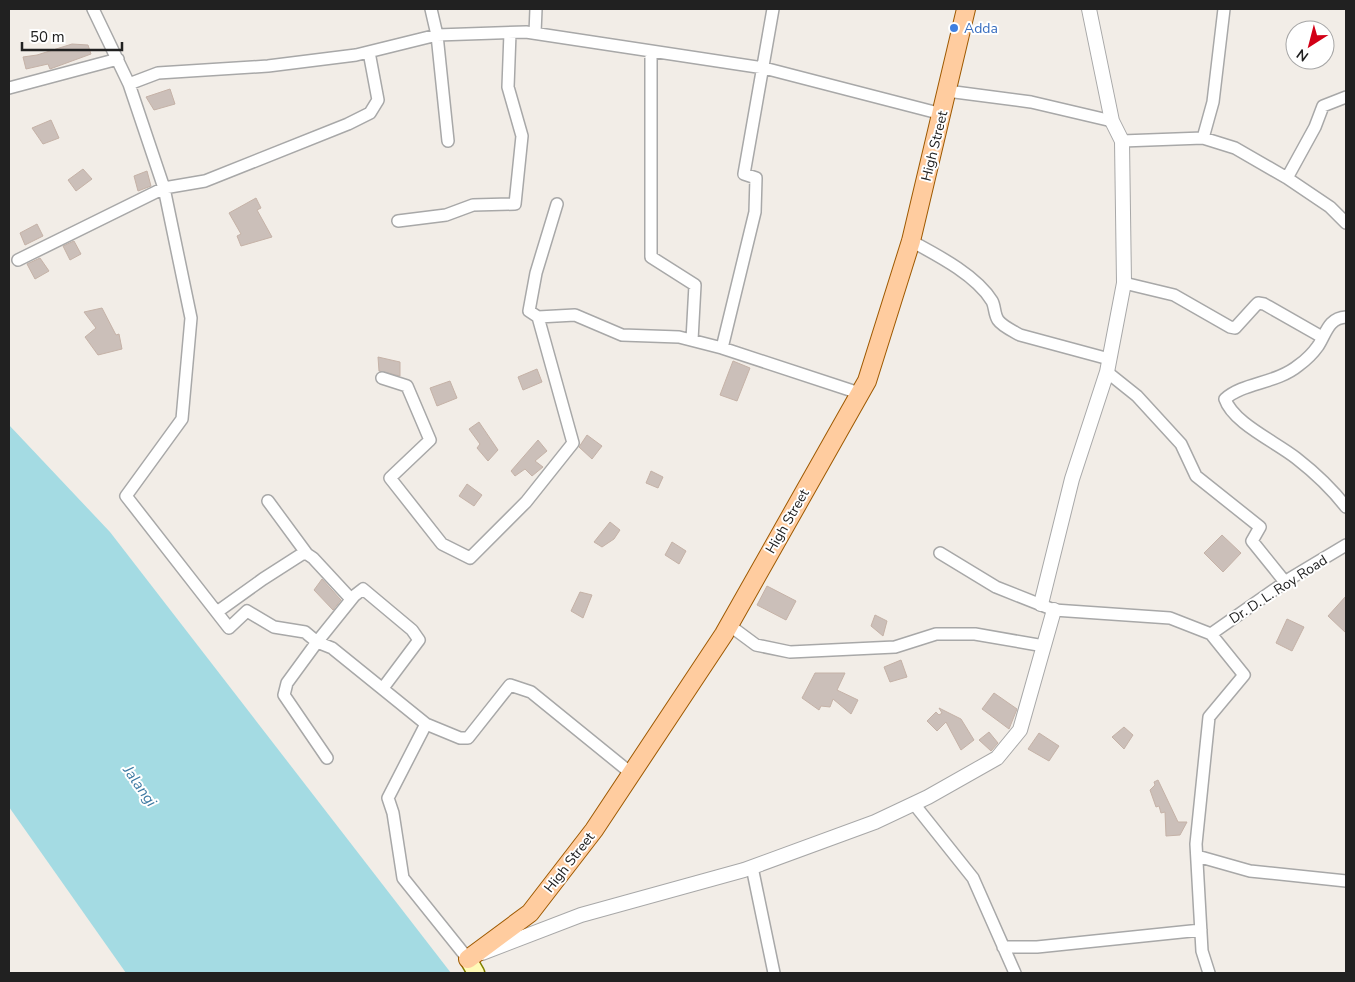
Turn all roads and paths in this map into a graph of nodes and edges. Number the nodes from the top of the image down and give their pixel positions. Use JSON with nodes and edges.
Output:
{"nodes":[{"id":1,"x":93,"y":9,"type":"edge"},
{"id":2,"x":431,"y":9,"type":"edge"},
{"id":3,"x":536,"y":9,"type":"edge"},
{"id":4,"x":773,"y":9,"type":"edge"},
{"id":5,"x":966,"y":9,"type":"edge"},
{"id":6,"x":1088,"y":9,"type":"edge"},
{"id":7,"x":1224,"y":9,"type":"edge"},
{"id":8,"x":510,"y":33,"type":"junction"},
{"id":9,"x":535,"y":34,"type":"junction"},
{"id":10,"x":437,"y":35,"type":"junction"},
{"id":11,"x":369,"y":52,"type":"junction"},
{"id":12,"x":651,"y":56,"type":"dead end"},
{"id":13,"x":118,"y":59,"type":"junction"},
{"id":14,"x":764,"y":68,"type":"junction"},
{"id":15,"x":130,"y":84,"type":"junction"},
{"id":16,"x":9,"y":88,"type":"edge"},
{"id":17,"x":947,"y":91,"type":"junction"},
{"id":18,"x":1346,"y":97,"type":"edge"},
{"id":19,"x":942,"y":114,"type":"junction"},
{"id":20,"x":1112,"y":121,"type":"junction"},
{"id":21,"x":1203,"y":138,"type":"junction"},
{"id":22,"x":448,"y":140,"type":"dead end"},
{"id":23,"x":1122,"y":141,"type":"junction"},
{"id":24,"x":1287,"y":178,"type":"junction"},
{"id":25,"x":164,"y":188,"type":"junction"},
{"id":26,"x":557,"y":204,"type":"dead end"},
{"id":27,"x":398,"y":220,"type":"dead end"},
{"id":28,"x":1346,"y":223,"type":"edge"},
{"id":29,"x":911,"y":241,"type":"junction"},
{"id":30,"x":18,"y":260,"type":"dead end"},
{"id":31,"x":1124,"y":283,"type":"junction"},
{"id":32,"x":538,"y":317,"type":"junction"},
{"id":33,"x":1346,"y":317,"type":"edge"},
{"id":34,"x":1322,"y":337,"type":"junction"},
{"id":35,"x":692,"y":340,"type":"junction"},
{"id":36,"x":722,"y":348,"type":"junction"},
{"id":37,"x":1108,"y":365,"type":"junction"},
{"id":38,"x":382,"y":378,"type":"dead end"},
{"id":39,"x":859,"y":394,"type":"junction"},
{"id":40,"x":268,"y":501,"type":"dead end"},
{"id":41,"x":1346,"y":507,"type":"edge"},
{"id":42,"x":1346,"y":545,"type":"edge"},
{"id":43,"x":940,"y":553,"type":"dead end"},
{"id":44,"x":307,"y":554,"type":"junction"},
{"id":45,"x":1285,"y":582,"type":"junction"},
{"id":46,"x":350,"y":599,"type":"junction"},
{"id":47,"x":1047,"y":607,"type":"junction"},
{"id":48,"x":217,"y":612,"type":"junction"},
{"id":49,"x":729,"y":625,"type":"junction"},
{"id":50,"x":1211,"y":634,"type":"junction"},
{"id":51,"x":317,"y":642,"type":"junction"},
{"id":52,"x":1044,"y":646,"type":"junction"},
{"id":53,"x":383,"y":688,"type":"junction"},
{"id":54,"x":426,"y":724,"type":"junction"},
{"id":55,"x":327,"y":758,"type":"dead end"},
{"id":56,"x":632,"y":774,"type":"junction"},
{"id":57,"x":914,"y":804,"type":"junction"},
{"id":58,"x":1197,"y":856,"type":"junction"},
{"id":59,"x":752,"y":867,"type":"junction"},
{"id":60,"x":1346,"y":881,"type":"edge"},
{"id":61,"x":1201,"y":930,"type":"junction"},
{"id":62,"x":1003,"y":946,"type":"junction"},
{"id":63,"x":472,"y":966,"type":"edge"},
{"id":64,"x":774,"y":973,"type":"edge"},
{"id":65,"x":1015,"y":973,"type":"edge"},
{"id":66,"x":1209,"y":973,"type":"edge"}],
"edges":[{"from":1,"to":13,"type":"street"},
{"from":2,"to":10,"type":"street"},
{"from":3,"to":9,"type":"street"},
{"from":4,"to":14,"type":"street"},
{"from":5,"to":17,"type":"main road","name":"High Street"},
{"from":6,"to":20,"type":"street"},
{"from":7,"to":21,"type":"street"},
{"from":8,"to":9,"type":"street"},
{"from":8,"to":10,"type":"street"},
{"from":8,"to":27,"type":"street"},
{"from":9,"to":14,"type":"street"},
{"from":10,"to":11,"type":"street"},
{"from":10,"to":22,"type":"street"},
{"from":11,"to":15,"type":"street"},
{"from":11,"to":25,"type":"street"},
{"from":12,"to":35,"type":"street"},
{"from":13,"to":15,"type":"street"},
{"from":13,"to":16,"type":"street"},
{"from":14,"to":19,"type":"street"},
{"from":14,"to":36,"type":"street"},
{"from":15,"to":25,"type":"street"},
{"from":17,"to":19,"type":"main road","name":"High Street"},
{"from":17,"to":20,"type":"street"},
{"from":18,"to":24,"type":"street"},
{"from":19,"to":29,"type":"main road","name":"High Street"},
{"from":20,"to":23,"type":"street"},
{"from":21,"to":23,"type":"street"},
{"from":21,"to":24,"type":"street"},
{"from":23,"to":31,"type":"street"},
{"from":24,"to":28,"type":"street"},
{"from":25,"to":30,"type":"street"},
{"from":25,"to":48,"type":"street"},
{"from":26,"to":32,"type":"street"},
{"from":29,"to":37,"type":"street"},
{"from":29,"to":39,"type":"main road","name":"High Street"},
{"from":31,"to":34,"type":"street"},
{"from":31,"to":37,"type":"street"},
{"from":32,"to":35,"type":"street"},
{"from":32,"to":38,"type":"street"},
{"from":33,"to":34,"type":"street"},
{"from":34,"to":41,"type":"street"},
{"from":35,"to":36,"type":"street"},
{"from":36,"to":39,"type":"street"},
{"from":37,"to":45,"type":"street"},
{"from":37,"to":47,"type":"street"},
{"from":39,"to":49,"type":"main road","name":"High Street"},
{"from":40,"to":44,"type":"street"},
{"from":42,"to":45,"type":"street","name":"Dr. D. L. Roy Road"},
{"from":43,"to":47,"type":"street"},
{"from":44,"to":46,"type":"street"},
{"from":44,"to":48,"type":"street"},
{"from":45,"to":50,"type":"street","name":"Dr. D. L. Roy Road"},
{"from":46,"to":51,"type":"street"},
{"from":46,"to":53,"type":"street"},
{"from":47,"to":50,"type":"street"},
{"from":47,"to":52,"type":"street"},
{"from":48,"to":51,"type":"street"},
{"from":49,"to":52,"type":"street"},
{"from":49,"to":56,"type":"main road","name":"High Street"},
{"from":50,"to":58,"type":"street"},
{"from":51,"to":53,"type":"street"},
{"from":51,"to":55,"type":"street"},
{"from":52,"to":57,"type":"street"},
{"from":53,"to":54,"type":"street"},
{"from":54,"to":56,"type":"street"},
{"from":54,"to":63,"type":"street"},
{"from":56,"to":63,"type":"main road","name":"High Street"},
{"from":57,"to":59,"type":"street"},
{"from":57,"to":62,"type":"street"},
{"from":58,"to":60,"type":"street"},
{"from":58,"to":61,"type":"street"},
{"from":59,"to":63,"type":"street"},
{"from":59,"to":64,"type":"street"},
{"from":61,"to":62,"type":"street"},
{"from":61,"to":66,"type":"street"},
{"from":62,"to":65,"type":"street"}]}
